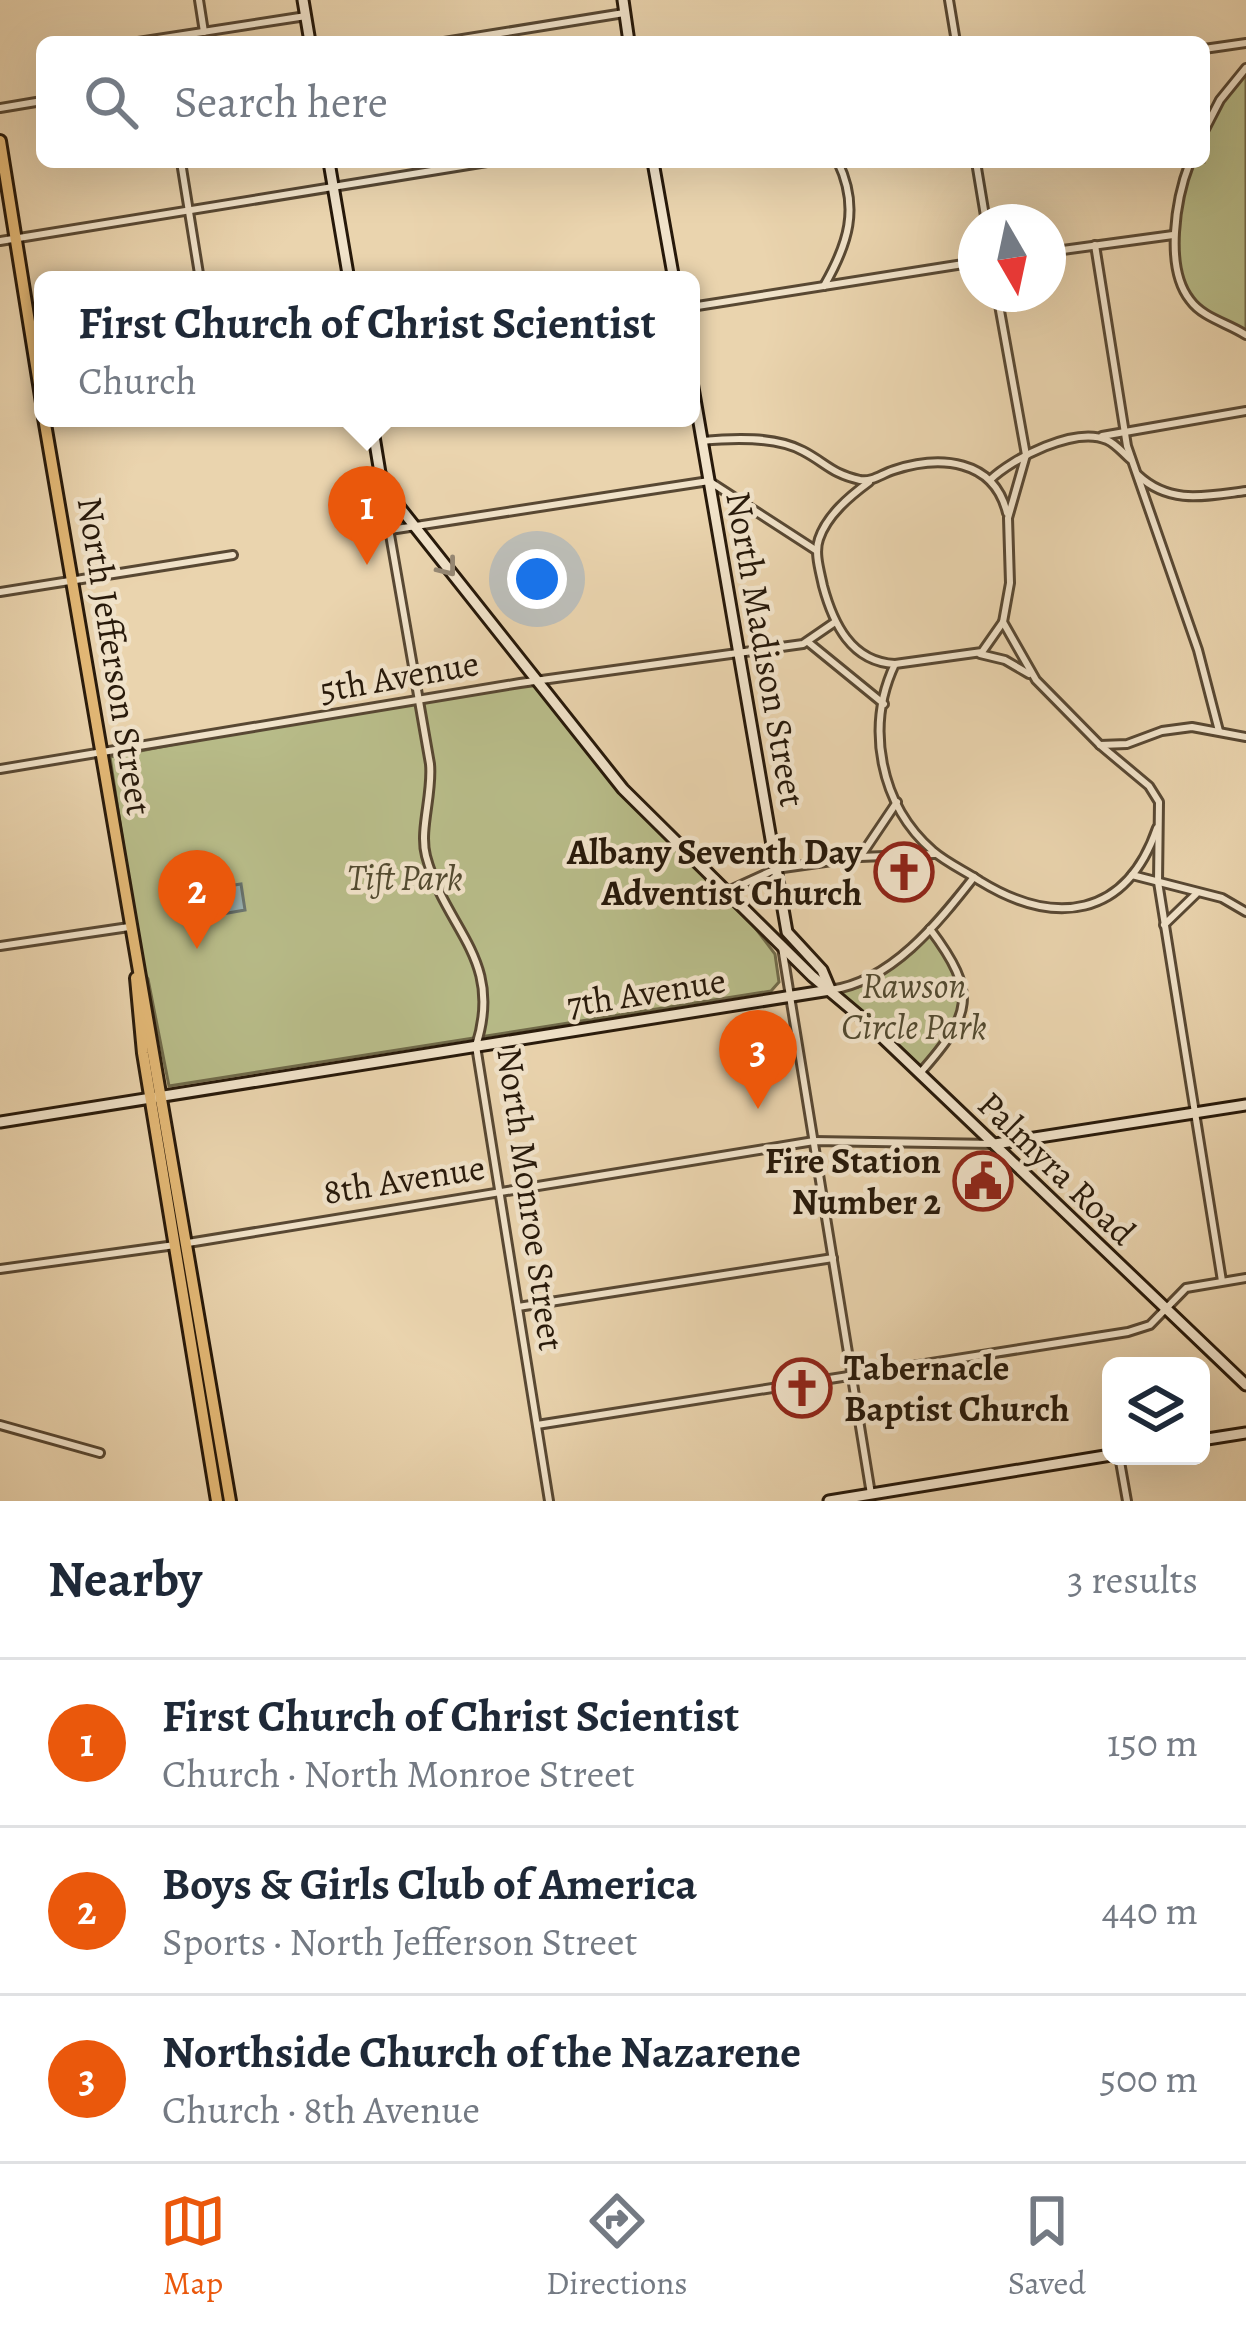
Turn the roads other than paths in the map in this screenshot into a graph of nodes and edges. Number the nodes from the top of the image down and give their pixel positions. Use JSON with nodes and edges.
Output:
{"nodes":[{"id":1,"x":199,"y":0,"type":"edge"},
{"id":2,"x":303,"y":0,"type":"edge"},
{"id":3,"x":622,"y":0,"type":"edge"},
{"id":4,"x":949,"y":0,"type":"edge"},
{"id":5,"x":625,"y":13,"type":"junction"},
{"id":6,"x":305,"y":16,"type":"junction"},
{"id":7,"x":204,"y":32,"type":"junction"},
{"id":8,"x":183,"y":36,"type":"edge"},
{"id":9,"x":309,"y":36,"type":"edge"},
{"id":10,"x":482,"y":36,"type":"edge"},
{"id":11,"x":628,"y":36,"type":"edge"},
{"id":12,"x":955,"y":36,"type":"edge"},
{"id":13,"x":1246,"y":43,"type":"edge"},
{"id":14,"x":1210,"y":48,"type":"edge"},
{"id":15,"x":1246,"y":68,"type":"edge"},
{"id":16,"x":36,"y":102,"type":"edge"},
{"id":17,"x":0,"y":108,"type":"edge"},
{"id":18,"x":1210,"y":119,"type":"edge"},
{"id":19,"x":0,"y":140,"type":"edge"},
{"id":20,"x":182,"y":168,"type":"edge"},
{"id":21,"x":330,"y":168,"type":"edge"},
{"id":22,"x":451,"y":168,"type":"edge"},
{"id":23,"x":654,"y":168,"type":"edge"},
{"id":24,"x":840,"y":168,"type":"edge"},
{"id":25,"x":977,"y":168,"type":"edge"},
{"id":26,"x":1188,"y":168,"type":"edge"},
{"id":27,"x":333,"y":188,"type":"junction"},
{"id":28,"x":983,"y":204,"type":"edge"},
{"id":29,"x":189,"y":210,"type":"junction"},
{"id":30,"x":1173,"y":235,"type":"junction"},
{"id":31,"x":15,"y":238,"type":"junction"},
{"id":32,"x":0,"y":241,"type":"edge"},
{"id":33,"x":1095,"y":245,"type":"junction"},
{"id":34,"x":1066,"y":249,"type":"edge"},
{"id":35,"x":958,"y":265,"type":"edge"},
{"id":36,"x":199,"y":271,"type":"edge"},
{"id":37,"x":347,"y":271,"type":"edge"},
{"id":38,"x":672,"y":271,"type":"edge"},
{"id":39,"x":824,"y":286,"type":"junction"},
{"id":40,"x":700,"y":306,"type":"edge"},
{"id":41,"x":1000,"y":312,"type":"edge"},
{"id":42,"x":1246,"y":335,"type":"edge"},
{"id":43,"x":34,"y":353,"type":"edge"},
{"id":44,"x":1246,"y":411,"type":"edge"},
{"id":45,"x":46,"y":427,"type":"edge"},
{"id":46,"x":372,"y":427,"type":"edge"},
{"id":47,"x":700,"y":427,"type":"edge"},
{"id":48,"x":1125,"y":431,"type":"junction"},
{"id":49,"x":1094,"y":437,"type":"junction"},
{"id":50,"x":702,"y":441,"type":"junction"},
{"id":51,"x":1026,"y":455,"type":"junction"},
{"id":52,"x":1132,"y":462,"type":"junction"},
{"id":53,"x":1136,"y":472,"type":"junction"},
{"id":54,"x":380,"y":473,"type":"junction"},
{"id":55,"x":991,"y":480,"type":"junction"},
{"id":56,"x":709,"y":481,"type":"junction"},
{"id":57,"x":869,"y":482,"type":"junction"},
{"id":58,"x":1246,"y":491,"type":"edge"},
{"id":59,"x":1008,"y":518,"type":"junction"},
{"id":60,"x":416,"y":526,"type":"junction"},
{"id":61,"x":390,"y":530,"type":"junction"},
{"id":62,"x":817,"y":551,"type":"junction"},
{"id":63,"x":233,"y":555,"type":"dead end"},
{"id":64,"x":72,"y":580,"type":"junction"},
{"id":65,"x":0,"y":592,"type":"edge"},
{"id":66,"x":835,"y":622,"type":"junction"},
{"id":67,"x":1003,"y":622,"type":"junction"},
{"id":68,"x":808,"y":642,"type":"junction"},
{"id":69,"x":739,"y":651,"type":"junction"},
{"id":70,"x":977,"y":654,"type":"junction"},
{"id":71,"x":895,"y":664,"type":"junction"},
{"id":72,"x":1036,"y":680,"type":"junction"},
{"id":73,"x":537,"y":682,"type":"junction"},
{"id":74,"x":418,"y":701,"type":"junction"},
{"id":75,"x":884,"y":704,"type":"junction"},
{"id":76,"x":1219,"y":731,"type":"junction"},
{"id":77,"x":1246,"y":737,"type":"edge"},
{"id":78,"x":1100,"y":745,"type":"junction"},
{"id":79,"x":101,"y":752,"type":"junction"},
{"id":80,"x":0,"y":769,"type":"edge"},
{"id":81,"x":897,"y":802,"type":"junction"},
{"id":82,"x":1160,"y":817,"type":"junction"},
{"id":83,"x":938,"y":854,"type":"junction"},
{"id":84,"x":860,"y":856,"type":"junction"},
{"id":85,"x":776,"y":869,"type":"junction"},
{"id":86,"x":1132,"y":875,"type":"junction"},
{"id":87,"x":974,"y":877,"type":"junction"},
{"id":88,"x":1158,"y":882,"type":"junction"},
{"id":89,"x":728,"y":891,"type":"junction"},
{"id":90,"x":1198,"y":892,"type":"junction"},
{"id":91,"x":1246,"y":912,"type":"edge"},
{"id":92,"x":1164,"y":925,"type":"junction"},
{"id":93,"x":129,"y":927,"type":"junction"},
{"id":94,"x":930,"y":929,"type":"junction"},
{"id":95,"x":787,"y":932,"type":"joint"},
{"id":96,"x":0,"y":946,"type":"edge"},
{"id":97,"x":782,"y":946,"type":"junction"},
{"id":98,"x":830,"y":990,"type":"junction"},
{"id":99,"x":789,"y":997,"type":"junction"},
{"id":100,"x":476,"y":1046,"type":"junction"},
{"id":101,"x":919,"y":1075,"type":"junction"},
{"id":102,"x":157,"y":1097,"type":"junction"},
{"id":103,"x":1246,"y":1105,"type":"edge"},
{"id":104,"x":1194,"y":1113,"type":"junction"},
{"id":105,"x":0,"y":1122,"type":"edge"},
{"id":106,"x":814,"y":1141,"type":"junction"},
{"id":107,"x":995,"y":1144,"type":"junction"},
{"id":108,"x":499,"y":1192,"type":"junction"},
{"id":109,"x":182,"y":1244,"type":"junction"},
{"id":110,"x":833,"y":1258,"type":"junction"},
{"id":111,"x":0,"y":1269,"type":"edge"},
{"id":112,"x":1246,"y":1278,"type":"edge"},
{"id":113,"x":1222,"y":1281,"type":"junction"},
{"id":114,"x":518,"y":1307,"type":"junction"},
{"id":115,"x":1164,"y":1307,"type":"junction"},
{"id":116,"x":852,"y":1375,"type":"junction"},
{"id":117,"x":1246,"y":1385,"type":"edge"},
{"id":118,"x":0,"y":1425,"type":"edge"},
{"id":119,"x":537,"y":1425,"type":"junction"},
{"id":120,"x":1246,"y":1433,"type":"edge"},
{"id":121,"x":1210,"y":1439,"type":"edge"},
{"id":122,"x":100,"y":1453,"type":"dead end"},
{"id":123,"x":1102,"y":1457,"type":"edge"},
{"id":124,"x":1118,"y":1465,"type":"edge"},
{"id":125,"x":871,"y":1494,"type":"junction"},
{"id":126,"x":217,"y":1501,"type":"edge"},
{"id":127,"x":230,"y":1501,"type":"edge"},
{"id":128,"x":549,"y":1501,"type":"edge"},
{"id":129,"x":830,"y":1501,"type":"edge"},
{"id":130,"x":1127,"y":1501,"type":"edge"}],
"edges":[{"from":1,"to":7,"type":"street"},
{"from":2,"to":6,"type":"main road"},
{"from":3,"to":5,"type":"main road"},
{"from":4,"to":12,"type":"street"},
{"from":5,"to":10,"type":"street"},
{"from":5,"to":11,"type":"main road"},
{"from":6,"to":7,"type":"street"},
{"from":6,"to":9,"type":"main road"},
{"from":7,"to":8,"type":"street"},
{"from":13,"to":14,"type":"street"},
{"from":15,"to":18,"type":"street"},
{"from":16,"to":17,"type":"street"},
{"from":19,"to":31,"type":"main road","name":"North Jefferson Street"},
{"from":20,"to":29,"type":"street"},
{"from":21,"to":27,"type":"main road"},
{"from":22,"to":27,"type":"street"},
{"from":23,"to":38,"type":"main road"},
{"from":24,"to":39,"type":"street"},
{"from":25,"to":28,"type":"street"},
{"from":26,"to":30,"type":"street"},
{"from":27,"to":29,"type":"street"},
{"from":27,"to":37,"type":"main road"},
{"from":29,"to":31,"type":"street"},
{"from":29,"to":36,"type":"street"},
{"from":30,"to":33,"type":"street"},
{"from":30,"to":42,"type":"street"},
{"from":31,"to":32,"type":"street"},
{"from":31,"to":43,"type":"main road","name":"North Jefferson Street"},
{"from":33,"to":34,"type":"street"},
{"from":33,"to":48,"type":"street"},
{"from":35,"to":39,"type":"street"},
{"from":39,"to":40,"type":"street"},
{"from":41,"to":51,"type":"street"},
{"from":44,"to":48,"type":"street"},
{"from":45,"to":64,"type":"main road","name":"North Jefferson Street"},
{"from":46,"to":54,"type":"main road","name":"North Monroe Street"},
{"from":47,"to":50,"type":"main road","name":"North Madison Street"},
{"from":48,"to":49,"type":"street"},
{"from":48,"to":52,"type":"street"},
{"from":49,"to":51,"type":"street"},
{"from":49,"to":52,"type":"street"},
{"from":50,"to":56,"type":"main road","name":"North Madison Street"},
{"from":50,"to":57,"type":"street"},
{"from":51,"to":55,"type":"street"},
{"from":51,"to":59,"type":"street"},
{"from":52,"to":53,"type":"street"},
{"from":53,"to":58,"type":"street"},
{"from":53,"to":76,"type":"street"},
{"from":54,"to":60,"type":"main road","name":"Palmyra Road"},
{"from":54,"to":61,"type":"street","name":"North Monroe Street"},
{"from":55,"to":57,"type":"street"},
{"from":55,"to":59,"type":"street"},
{"from":56,"to":60,"type":"street"},
{"from":56,"to":62,"type":"street"},
{"from":56,"to":69,"type":"main road","name":"North Madison Street"},
{"from":57,"to":62,"type":"street"},
{"from":59,"to":67,"type":"street"},
{"from":60,"to":61,"type":"street"},
{"from":60,"to":73,"type":"main road","name":"Palmyra Road","one_way":true},
{"from":61,"to":74,"type":"street","name":"North Monroe Street"},
{"from":62,"to":66,"type":"street"},
{"from":63,"to":64,"type":"street"},
{"from":64,"to":65,"type":"street"},
{"from":64,"to":79,"type":"main road","name":"North Jefferson Street"},
{"from":66,"to":68,"type":"street","name":"5th Avenue"},
{"from":66,"to":71,"type":"street"},
{"from":67,"to":70,"type":"street"},
{"from":67,"to":72,"type":"street"},
{"from":68,"to":69,"type":"street","name":"5th Avenue"},
{"from":68,"to":75,"type":"street"},
{"from":69,"to":73,"type":"street","name":"5th Avenue"},
{"from":69,"to":85,"type":"main road","name":"North Madison Street"},
{"from":70,"to":71,"type":"street"},
{"from":70,"to":72,"type":"street"},
{"from":71,"to":75,"type":"street"},
{"from":72,"to":78,"type":"street"},
{"from":73,"to":74,"type":"street","name":"5th Avenue"},
{"from":73,"to":89,"type":"main road","name":"Palmyra Road"},
{"from":74,"to":79,"type":"street","name":"5th Avenue"},
{"from":74,"to":100,"type":"street","name":"North Monroe Street"},
{"from":75,"to":81,"type":"street"},
{"from":76,"to":77,"type":"street"},
{"from":76,"to":78,"type":"street"},
{"from":78,"to":82,"type":"street"},
{"from":79,"to":80,"type":"street","name":"5th Avenue"},
{"from":79,"to":93,"type":"main road","name":"North Jefferson Street"},
{"from":81,"to":83,"type":"street"},
{"from":81,"to":84,"type":"street"},
{"from":82,"to":86,"type":"street"},
{"from":82,"to":88,"type":"street"},
{"from":83,"to":84,"type":"street"},
{"from":83,"to":87,"type":"street"},
{"from":84,"to":85,"type":"street"},
{"from":85,"to":89,"type":"street"},
{"from":85,"to":95,"type":"main road","name":"North Madison Street"},
{"from":86,"to":87,"type":"street"},
{"from":86,"to":88,"type":"street"},
{"from":87,"to":94,"type":"street","name":"7th Avenue"},
{"from":88,"to":90,"type":"street"},
{"from":88,"to":92,"type":"street"},
{"from":89,"to":97,"type":"main road","name":"Palmyra Road"},
{"from":90,"to":91,"type":"street"},
{"from":90,"to":92,"type":"street"},
{"from":92,"to":104,"type":"street"},
{"from":93,"to":96,"type":"street"},
{"from":93,"to":102,"type":"main road","name":"North Jefferson Street"},
{"from":94,"to":98,"type":"street","name":"7th Avenue"},
{"from":94,"to":101,"type":"street"},
{"from":95,"to":98,"type":"main road","name":"Palmyra Road"},
{"from":97,"to":98,"type":"main road","name":"Palmyra Road"},
{"from":97,"to":99,"type":"street"},
{"from":98,"to":99,"type":"main road","name":"7th Avenue"},
{"from":98,"to":101,"type":"main road","name":"Palmyra Road"},
{"from":99,"to":100,"type":"main road","name":"7th Avenue"},
{"from":99,"to":106,"type":"street"},
{"from":100,"to":102,"type":"main road","name":"7th Avenue"},
{"from":100,"to":108,"type":"street","name":"North Monroe Street"},
{"from":101,"to":107,"type":"main road","name":"Palmyra Road"},
{"from":102,"to":105,"type":"main road","name":"7th Avenue"},
{"from":102,"to":109,"type":"main road","name":"North Jefferson Street"},
{"from":103,"to":104,"type":"main road","name":"8th Avenue"},
{"from":104,"to":107,"type":"main road","name":"8th Avenue"},
{"from":104,"to":113,"type":"street"},
{"from":106,"to":107,"type":"street","name":"8th Avenue"},
{"from":106,"to":108,"type":"street","name":"8th Avenue"},
{"from":106,"to":110,"type":"street"},
{"from":107,"to":115,"type":"main road","name":"Palmyra Road"},
{"from":108,"to":109,"type":"street","name":"8th Avenue"},
{"from":108,"to":114,"type":"street","name":"North Monroe Street"},
{"from":109,"to":111,"type":"street","name":"8th Avenue"},
{"from":109,"to":126,"type":"main road","name":"North Jefferson Street"},
{"from":109,"to":127,"type":"main road","name":"North Jefferson Street"},
{"from":110,"to":114,"type":"street"},
{"from":110,"to":116,"type":"street"},
{"from":112,"to":113,"type":"street"},
{"from":113,"to":115,"type":"street"},
{"from":114,"to":119,"type":"street","name":"North Monroe Street"},
{"from":115,"to":116,"type":"street"},
{"from":115,"to":117,"type":"main road","name":"Palmyra Road"},
{"from":116,"to":119,"type":"street"},
{"from":116,"to":125,"type":"street"},
{"from":118,"to":122,"type":"street"},
{"from":119,"to":128,"type":"street","name":"North Monroe Street"},
{"from":120,"to":121,"type":"main road"},
{"from":123,"to":125,"type":"main road"},
{"from":124,"to":130,"type":"street"},
{"from":125,"to":129,"type":"main road"}]}
